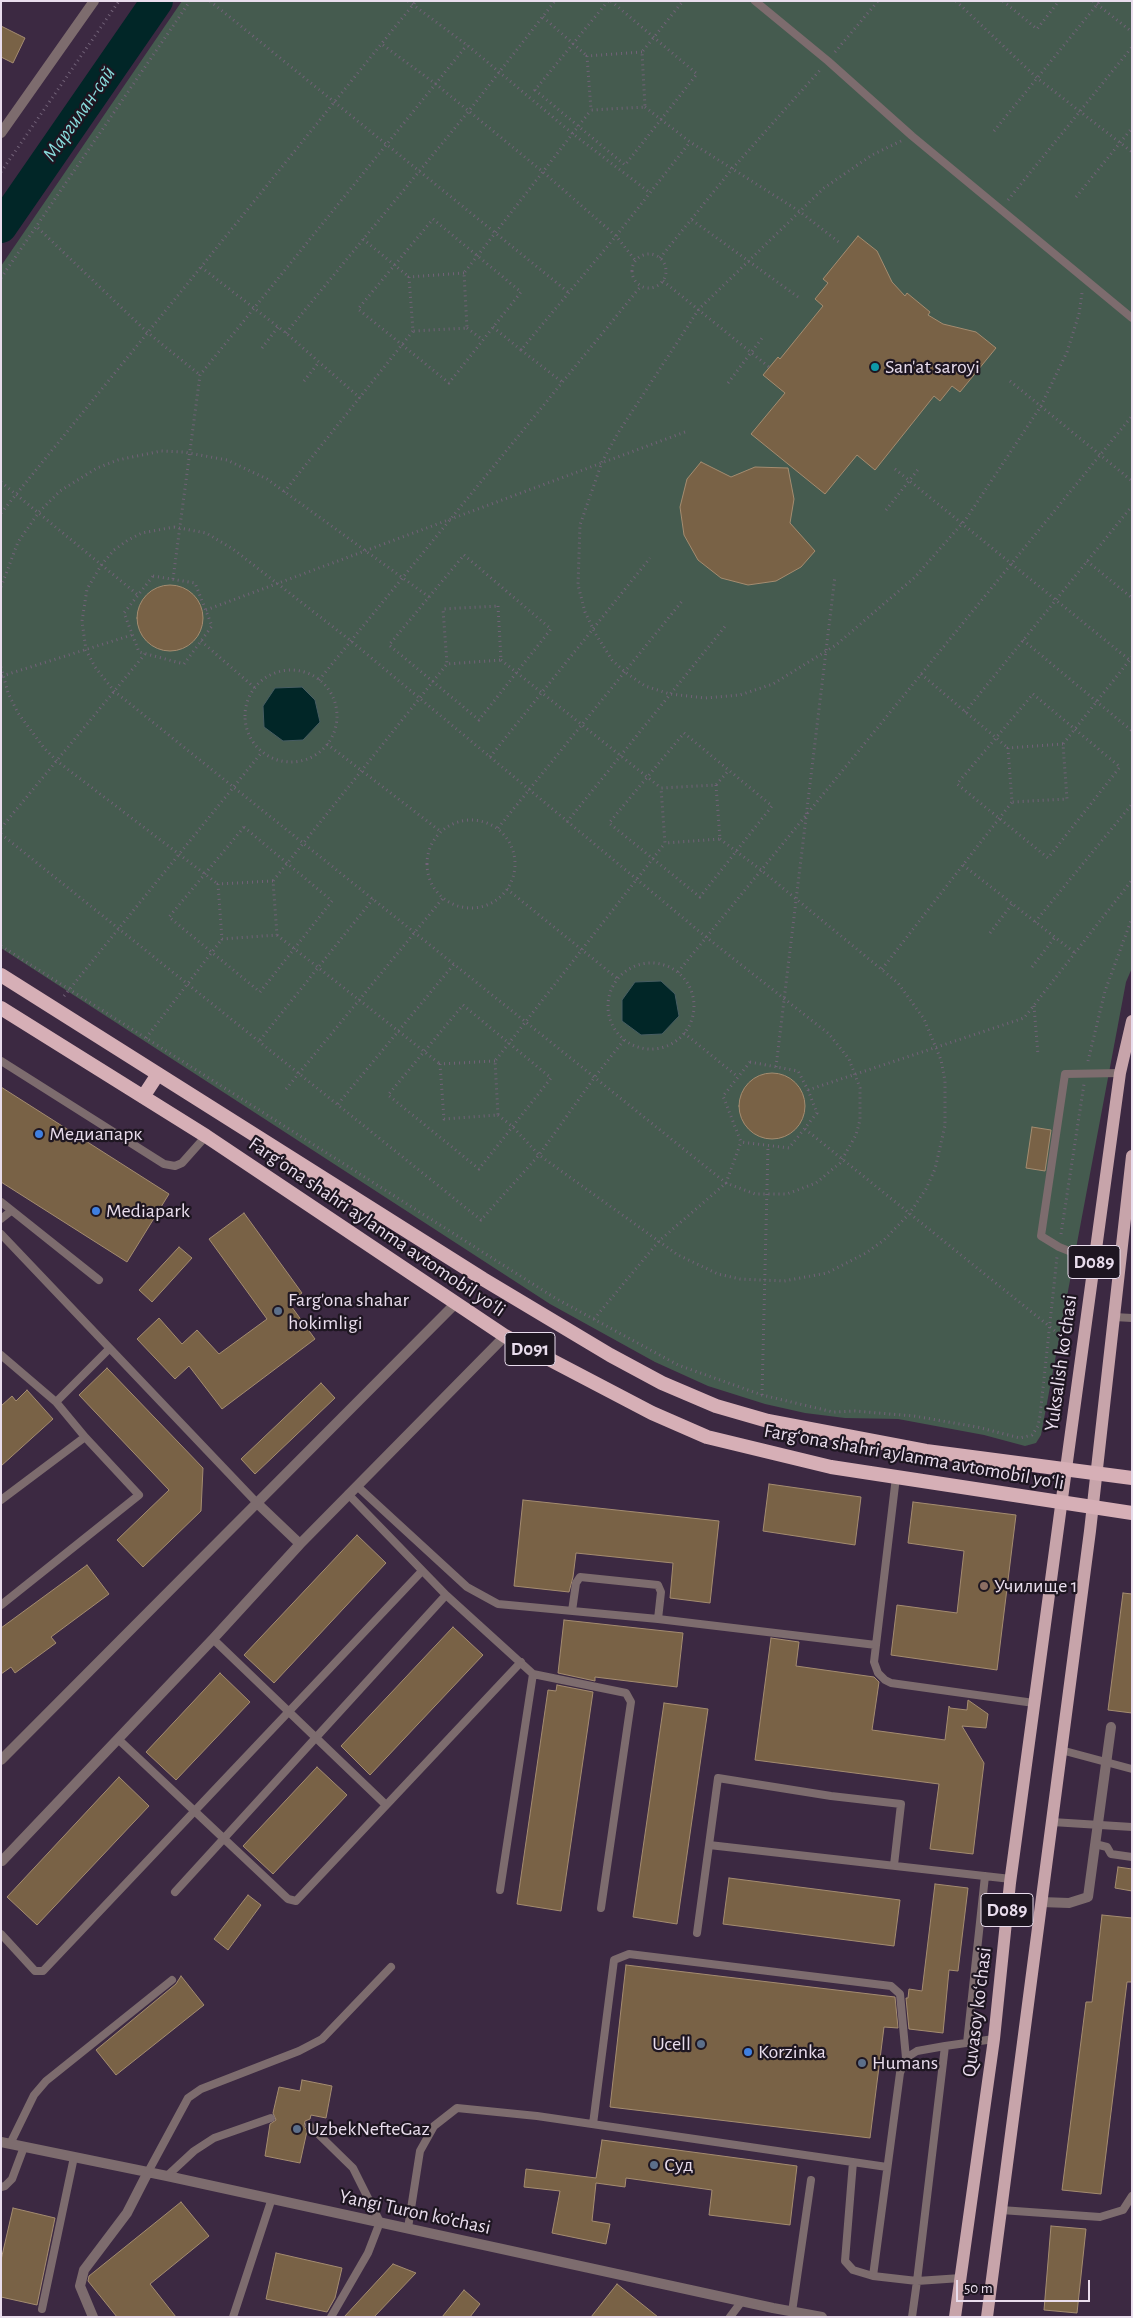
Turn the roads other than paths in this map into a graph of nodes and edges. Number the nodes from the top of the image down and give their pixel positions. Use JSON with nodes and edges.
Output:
{"nodes":[{"id":1,"x":94,"y":1,"type":"edge"},
{"id":2,"x":755,"y":1,"type":"edge"},
{"id":3,"x":1,"y":133,"type":"edge"},
{"id":4,"x":1132,"y":318,"type":"edge"},
{"id":5,"x":1,"y":975,"type":"edge"},
{"id":6,"x":1,"y":1008,"type":"edge"},
{"id":7,"x":1132,"y":1021,"type":"edge"},
{"id":8,"x":1,"y":1061,"type":"edge"},
{"id":9,"x":1120,"y":1073,"type":"junction"},
{"id":10,"x":158,"y":1074,"type":"junction"},
{"id":11,"x":142,"y":1096,"type":"junction"},
{"id":12,"x":206,"y":1136,"type":"junction"},
{"id":13,"x":1132,"y":1156,"type":"edge"},
{"id":14,"x":1,"y":1202,"type":"edge"},
{"id":15,"x":11,"y":1211,"type":"junction"},
{"id":16,"x":1,"y":1219,"type":"edge"},
{"id":17,"x":1,"y":1234,"type":"edge"},
{"id":18,"x":1094,"y":1261,"type":"junction"},
{"id":19,"x":99,"y":1280,"type":"dead end"},
{"id":20,"x":456,"y":1304,"type":"junction"},
{"id":21,"x":1114,"y":1317,"type":"junction"},
{"id":22,"x":1132,"y":1318,"type":"edge"},
{"id":23,"x":505,"y":1336,"type":"junction"},
{"id":24,"x":109,"y":1349,"type":"junction"},
{"id":25,"x":1,"y":1355,"type":"edge"},
{"id":26,"x":56,"y":1402,"type":"junction"},
{"id":27,"x":85,"y":1437,"type":"junction"},
{"id":28,"x":1066,"y":1470,"type":"junction"},
{"id":29,"x":1097,"y":1473,"type":"junction"},
{"id":30,"x":896,"y":1476,"type":"junction"},
{"id":31,"x":1132,"y":1478,"type":"edge"},
{"id":32,"x":357,"y":1486,"type":"junction"},
{"id":33,"x":348,"y":1494,"type":"junction"},
{"id":34,"x":1,"y":1500,"type":"edge"},
{"id":35,"x":258,"y":1504,"type":"junction"},
{"id":36,"x":1062,"y":1504,"type":"junction"},
{"id":37,"x":1093,"y":1508,"type":"junction"},
{"id":38,"x":1132,"y":1513,"type":"edge"},
{"id":39,"x":300,"y":1544,"type":"junction"},
{"id":40,"x":422,"y":1571,"type":"junction"},
{"id":41,"x":446,"y":1595,"type":"junction"},
{"id":42,"x":1,"y":1605,"type":"edge"},
{"id":43,"x":572,"y":1611,"type":"junction"},
{"id":44,"x":658,"y":1619,"type":"junction"},
{"id":45,"x":213,"y":1639,"type":"junction"},
{"id":46,"x":876,"y":1644,"type":"junction"},
{"id":47,"x":521,"y":1662,"type":"junction"},
{"id":48,"x":533,"y":1674,"type":"junction"},
{"id":49,"x":1034,"y":1703,"type":"junction"},
{"id":50,"x":288,"y":1710,"type":"junction"},
{"id":51,"x":1111,"y":1727,"type":"dead end"},
{"id":52,"x":316,"y":1737,"type":"junction"},
{"id":53,"x":118,"y":1738,"type":"junction"},
{"id":54,"x":1061,"y":1750,"type":"junction"},
{"id":55,"x":1,"y":1760,"type":"edge"},
{"id":56,"x":1106,"y":1762,"type":"junction"},
{"id":57,"x":1132,"y":1769,"type":"edge"},
{"id":58,"x":386,"y":1805,"type":"junction"},
{"id":59,"x":195,"y":1812,"type":"junction"},
{"id":60,"x":1052,"y":1822,"type":"junction"},
{"id":61,"x":1098,"y":1824,"type":"junction"},
{"id":62,"x":1132,"y":1827,"type":"edge"},
{"id":63,"x":223,"y":1840,"type":"junction"},
{"id":64,"x":1095,"y":1844,"type":"junction"},
{"id":65,"x":709,"y":1845,"type":"junction"},
{"id":66,"x":1132,"y":1856,"type":"edge"},
{"id":67,"x":1,"y":1862,"type":"edge"},
{"id":68,"x":894,"y":1865,"type":"junction"},
{"id":69,"x":985,"y":1876,"type":"junction"},
{"id":70,"x":1011,"y":1879,"type":"junction"},
{"id":71,"x":500,"y":1890,"type":"dead end"},
{"id":72,"x":175,"y":1892,"type":"dead end"},
{"id":73,"x":1041,"y":1902,"type":"junction"},
{"id":74,"x":601,"y":1908,"type":"dead end"},
{"id":75,"x":697,"y":1933,"type":"dead end"},
{"id":76,"x":1,"y":1934,"type":"edge"},
{"id":77,"x":391,"y":1967,"type":"dead end"},
{"id":78,"x":172,"y":1980,"type":"dead end"},
{"id":79,"x":994,"y":2040,"type":"junction"},
{"id":80,"x":967,"y":2043,"type":"junction"},
{"id":81,"x":945,"y":2046,"type":"junction"},
{"id":82,"x":906,"y":2058,"type":"junction"},
{"id":83,"x":271,"y":2118,"type":"dead end"},
{"id":84,"x":594,"y":2124,"type":"junction"},
{"id":85,"x":309,"y":2125,"type":"dead end"},
{"id":86,"x":6,"y":2143,"type":"edge"},
{"id":87,"x":24,"y":2147,"type":"junction"},
{"id":88,"x":74,"y":2157,"type":"junction"},
{"id":89,"x":853,"y":2162,"type":"junction"},
{"id":90,"x":887,"y":2167,"type":"junction"},
{"id":91,"x":148,"y":2172,"type":"junction"},
{"id":92,"x":167,"y":2176,"type":"junction"},
{"id":93,"x":811,"y":2180,"type":"dead end"},
{"id":94,"x":1,"y":2187,"type":"edge"},
{"id":95,"x":1132,"y":2196,"type":"edge"},
{"id":96,"x":272,"y":2198,"type":"junction"},
{"id":97,"x":1132,"y":2204,"type":"edge"},
{"id":98,"x":1001,"y":2210,"type":"junction"},
{"id":99,"x":1123,"y":2210,"type":"junction"},
{"id":100,"x":380,"y":2222,"type":"junction"},
{"id":101,"x":408,"y":2228,"type":"junction"},
{"id":102,"x":873,"y":2276,"type":"junction"},
{"id":103,"x":961,"y":2278,"type":"junction"},
{"id":104,"x":917,"y":2281,"type":"junction"},
{"id":105,"x":742,"y":2302,"type":"junction"},
{"id":106,"x":42,"y":2309,"type":"dead end"},
{"id":107,"x":792,"y":2312,"type":"junction"},
{"id":108,"x":94,"y":2317,"type":"edge"},
{"id":109,"x":234,"y":2317,"type":"edge"},
{"id":110,"x":331,"y":2317,"type":"edge"},
{"id":111,"x":730,"y":2317,"type":"edge"},
{"id":112,"x":822,"y":2317,"type":"edge"},
{"id":113,"x":912,"y":2317,"type":"edge"},
{"id":114,"x":955,"y":2317,"type":"edge"},
{"id":115,"x":987,"y":2317,"type":"edge"}],
"edges":[{"from":1,"to":3,"type":"street"},
{"from":2,"to":4,"type":"lane"},
{"from":5,"to":10,"type":"highway","name":"Fargʻona shahri aylanma avtomobil yoʻli","number":"D091"},
{"from":6,"to":11,"type":"highway","name":"Fargʻona shahri aylanma avtomobil yoʻli","number":"D091"},
{"from":7,"to":9,"type":"main road","name":"Yuksalish koʻchasi","number":"D089"},
{"from":8,"to":12,"type":"lane"},
{"from":9,"to":18,"type":"main road","name":"Yuksalish koʻchasi","number":"D089"},
{"from":9,"to":18,"type":"lane"},
{"from":10,"to":11,"type":"highway"},
{"from":10,"to":28,"type":"highway","name":"Fargʻona shahri aylanma avtomobil yoʻli","number":"D091"},
{"from":11,"to":12,"type":"highway","name":"Fargʻona shahri aylanma avtomobil yoʻli","number":"D091"},
{"from":12,"to":20,"type":"highway","name":"Fargʻona shahri aylanma avtomobil yoʻli","number":"D091"},
{"from":13,"to":21,"type":"main road","number":"D089"},
{"from":14,"to":15,"type":"lane"},
{"from":15,"to":16,"type":"lane"},
{"from":15,"to":19,"type":"lane"},
{"from":17,"to":24,"type":"lane"},
{"from":18,"to":28,"type":"main road","name":"Yuksalish koʻchasi","number":"D089"},
{"from":20,"to":23,"type":"highway","name":"Fargʻona shahri aylanma avtomobil yoʻli","number":"D091"},
{"from":20,"to":35,"type":"street"},
{"from":21,"to":22,"type":"lane"},
{"from":21,"to":29,"type":"main road","number":"D089"},
{"from":23,"to":30,"type":"highway","name":"Fargʻona shahri aylanma avtomobil yoʻli","number":"D091"},
{"from":23,"to":32,"type":"street"},
{"from":24,"to":26,"type":"lane"},
{"from":24,"to":35,"type":"lane"},
{"from":25,"to":26,"type":"lane"},
{"from":26,"to":27,"type":"lane"},
{"from":27,"to":34,"type":"lane"},
{"from":27,"to":42,"type":"lane"},
{"from":28,"to":29,"type":"highway","name":"Fargʻona shahri aylanma avtomobil yoʻli","number":"D091"},
{"from":28,"to":36,"type":"main road","name":"Yuksalish koʻchasi","number":"D089"},
{"from":29,"to":31,"type":"highway","name":"Fargʻona shahri aylanma avtomobil yoʻli","number":"D091"},
{"from":29,"to":37,"type":"main road","number":"D089"},
{"from":30,"to":36,"type":"highway","name":"Fargʻona shahri aylanma avtomobil yoʻli","number":"D091"},
{"from":30,"to":46,"type":"lane"},
{"from":32,"to":33,"type":"street"},
{"from":32,"to":43,"type":"lane"},
{"from":33,"to":39,"type":"street"},
{"from":33,"to":40,"type":"lane"},
{"from":35,"to":39,"type":"street"},
{"from":35,"to":55,"type":"street"},
{"from":36,"to":37,"type":"highway","name":"Fargʻona shahri aylanma avtomobil yoʻli","number":"D091"},
{"from":36,"to":49,"type":"main road","name":"Quvasoy koʻchasi","number":"D089"},
{"from":37,"to":38,"type":"highway","name":"Fargʻona shahri aylanma avtomobil yoʻli","number":"D091"},
{"from":37,"to":54,"type":"main road","number":"D089"},
{"from":39,"to":45,"type":"street"},
{"from":40,"to":41,"type":"lane"},
{"from":40,"to":50,"type":"lane"},
{"from":41,"to":47,"type":"lane"},
{"from":41,"to":52,"type":"lane"},
{"from":43,"to":44,"type":"lane"},
{"from":43,"to":44,"type":"lane"},
{"from":44,"to":46,"type":"lane"},
{"from":45,"to":50,"type":"lane"},
{"from":45,"to":53,"type":"street"},
{"from":46,"to":49,"type":"lane"},
{"from":47,"to":48,"type":"lane"},
{"from":47,"to":58,"type":"lane"},
{"from":48,"to":71,"type":"lane"},
{"from":48,"to":74,"type":"lane"},
{"from":49,"to":70,"type":"main road","name":"Quvasoy koʻchasi","number":"D089"},
{"from":50,"to":52,"type":"lane"},
{"from":50,"to":59,"type":"lane"},
{"from":51,"to":56,"type":"street"},
{"from":52,"to":58,"type":"lane"},
{"from":52,"to":63,"type":"lane"},
{"from":53,"to":59,"type":"lane"},
{"from":53,"to":67,"type":"street"},
{"from":54,"to":56,"type":"lane"},
{"from":54,"to":60,"type":"main road","number":"D089"},
{"from":56,"to":57,"type":"lane"},
{"from":56,"to":61,"type":"street"},
{"from":58,"to":63,"type":"lane"},
{"from":59,"to":63,"type":"lane"},
{"from":59,"to":76,"type":"lane"},
{"from":60,"to":61,"type":"lane"},
{"from":60,"to":73,"type":"main road","number":"D089"},
{"from":61,"to":62,"type":"lane"},
{"from":61,"to":64,"type":"street"},
{"from":63,"to":72,"type":"lane"},
{"from":64,"to":66,"type":"lane"},
{"from":64,"to":73,"type":"street"},
{"from":65,"to":68,"type":"lane"},
{"from":65,"to":68,"type":"lane"},
{"from":65,"to":75,"type":"lane"},
{"from":68,"to":69,"type":"lane"},
{"from":69,"to":70,"type":"lane"},
{"from":69,"to":80,"type":"lane"},
{"from":70,"to":79,"type":"main road","name":"Quvasoy koʻchasi","number":"D089"},
{"from":73,"to":98,"type":"main road","number":"D089"},
{"from":77,"to":91,"type":"lane"},
{"from":78,"to":86,"type":"lane"},
{"from":79,"to":80,"type":"lane"},
{"from":79,"to":103,"type":"main road","name":"Quvasoy koʻchasi","number":"D089"},
{"from":80,"to":81,"type":"lane"},
{"from":81,"to":82,"type":"lane"},
{"from":81,"to":104,"type":"lane"},
{"from":82,"to":84,"type":"lane"},
{"from":82,"to":90,"type":"lane"},
{"from":83,"to":92,"type":"lane"},
{"from":84,"to":89,"type":"lane"},
{"from":84,"to":101,"type":"lane"},
{"from":85,"to":100,"type":"lane"},
{"from":86,"to":87,"type":"street","name":"Yangi Turon ko'chasi"},
{"from":87,"to":88,"type":"street","name":"Yangi Turon ko'chasi"},
{"from":87,"to":94,"type":"lane"},
{"from":88,"to":91,"type":"street","name":"Yangi Turon ko'chasi"},
{"from":88,"to":106,"type":"lane"},
{"from":89,"to":90,"type":"lane"},
{"from":89,"to":102,"type":"lane"},
{"from":90,"to":102,"type":"lane"},
{"from":91,"to":92,"type":"street","name":"Yangi Turon ko'chasi"},
{"from":91,"to":108,"type":"street"},
{"from":92,"to":96,"type":"street","name":"Yangi Turon ko'chasi"},
{"from":93,"to":107,"type":"lane"},
{"from":95,"to":99,"type":"lane"},
{"from":96,"to":100,"type":"street","name":"Yangi Turon ko'chasi"},
{"from":96,"to":109,"type":"lane"},
{"from":97,"to":99,"type":"lane"},
{"from":98,"to":99,"type":"lane"},
{"from":98,"to":115,"type":"main road","number":"D089"},
{"from":100,"to":101,"type":"street","name":"Yangi Turon ko'chasi"},
{"from":100,"to":110,"type":"lane"},
{"from":101,"to":105,"type":"street","name":"Yangi Turon ko'chasi"},
{"from":102,"to":104,"type":"lane"},
{"from":103,"to":104,"type":"lane"},
{"from":103,"to":114,"type":"main road","name":"Quvasoy koʻchasi","number":"D089"},
{"from":104,"to":113,"type":"lane"},
{"from":105,"to":107,"type":"street","name":"Yangi Turon ko'chasi"},
{"from":105,"to":111,"type":"lane"},
{"from":107,"to":112,"type":"street","name":"Yangi Turon ko'chasi"}]}
